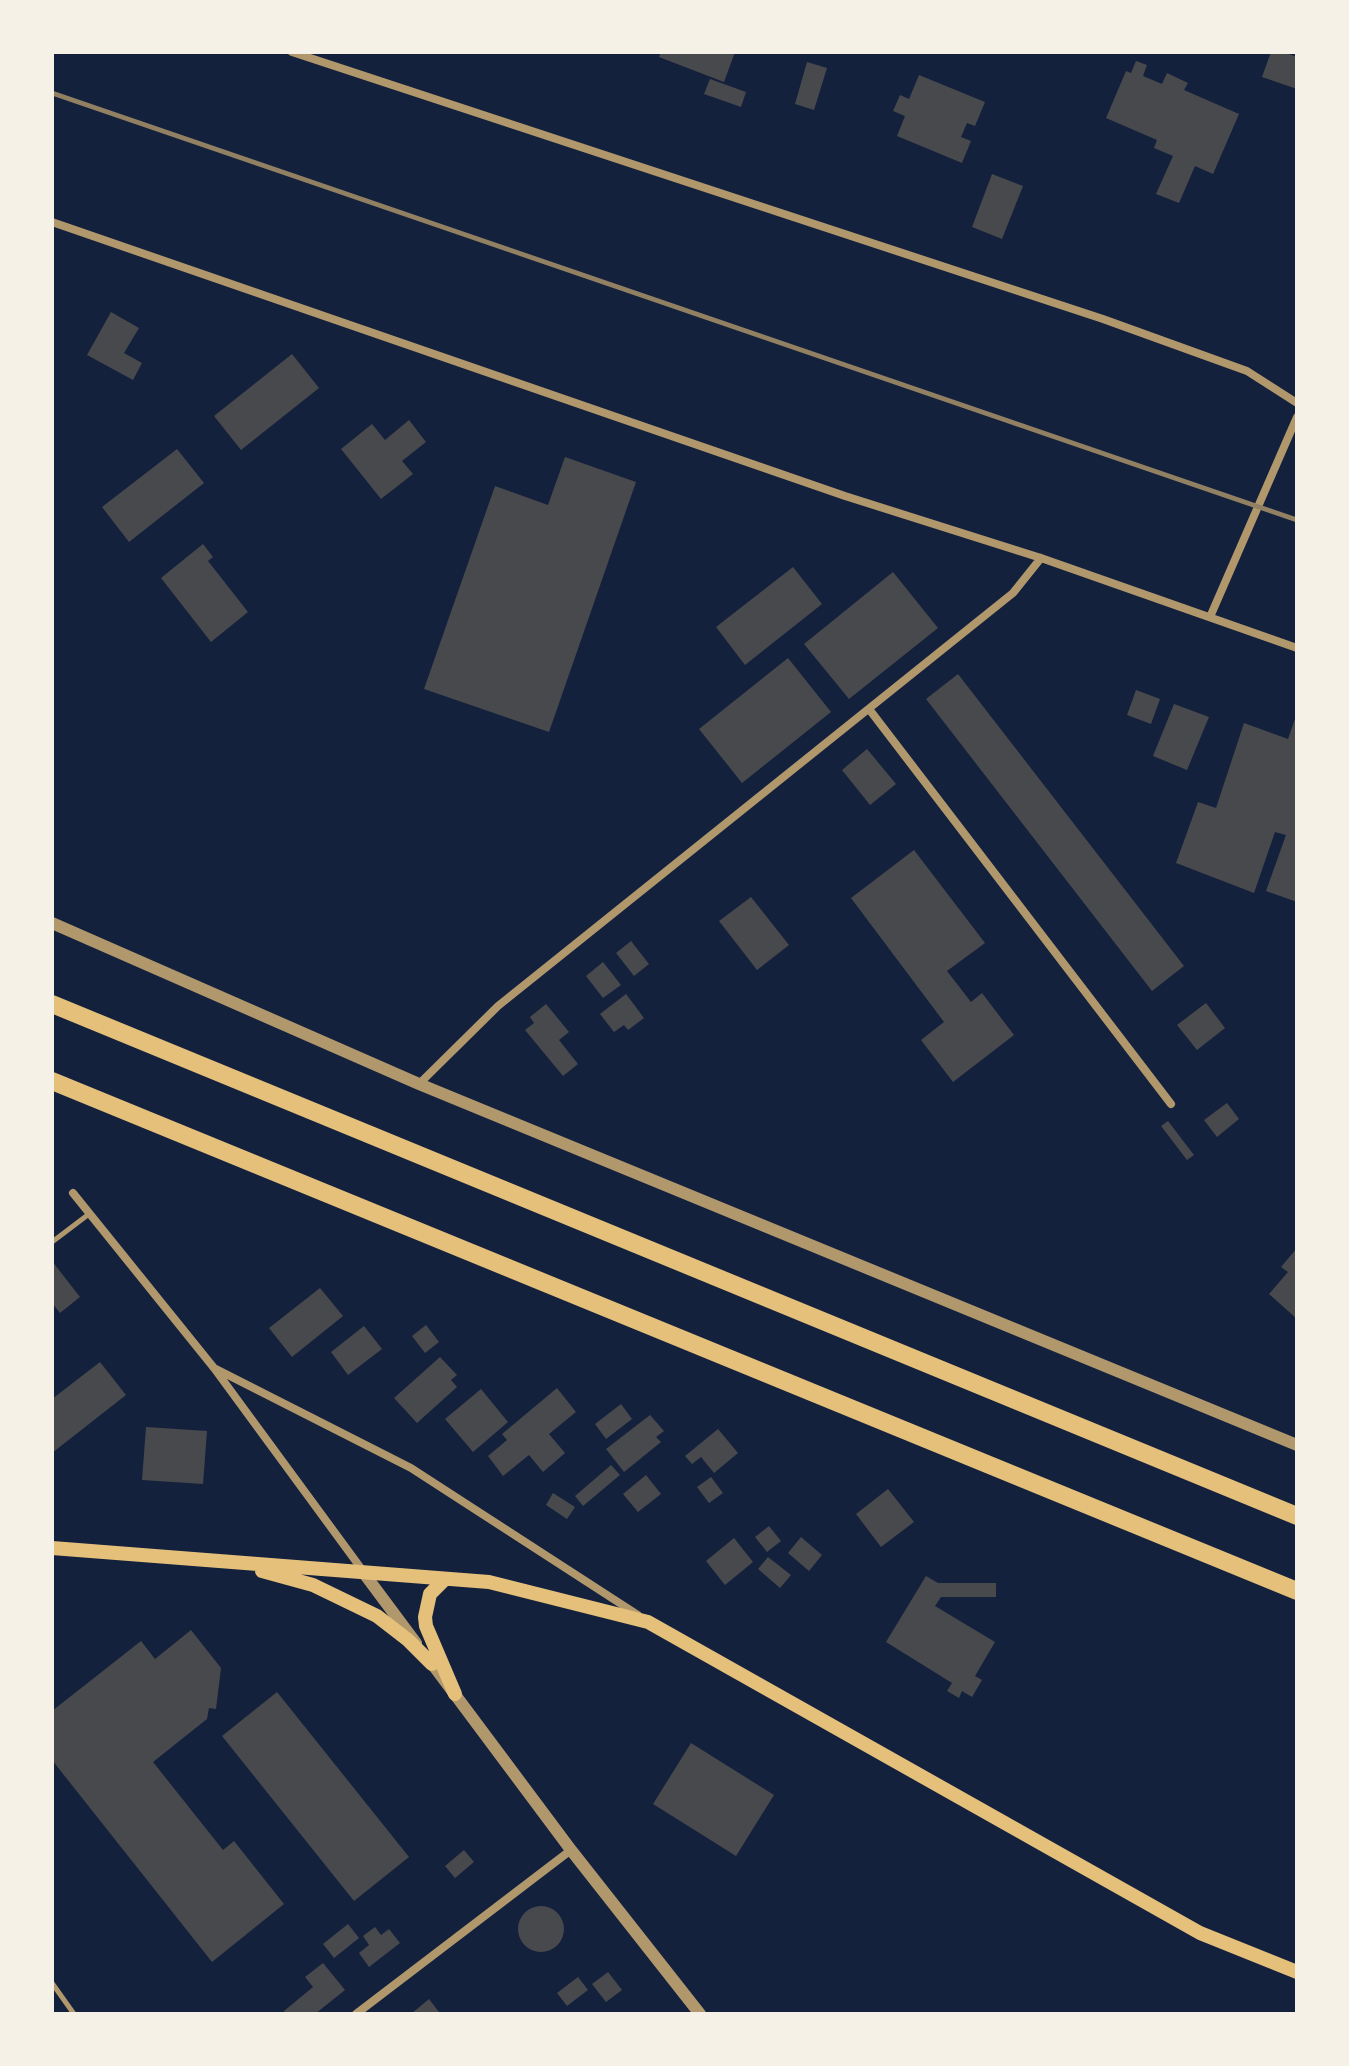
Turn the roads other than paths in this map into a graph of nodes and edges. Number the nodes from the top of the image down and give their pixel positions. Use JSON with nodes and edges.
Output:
{"nodes":[{"id":1,"x":292,"y":52,"type":"edge"},
{"id":2,"x":52,"y":222,"type":"edge"},
{"id":3,"x":1297,"y":403,"type":"edge"},
{"id":4,"x":1297,"y":417,"type":"edge"},
{"id":5,"x":1041,"y":558,"type":"junction"},
{"id":6,"x":1210,"y":617,"type":"junction"},
{"id":7,"x":1297,"y":648,"type":"edge"},
{"id":8,"x":869,"y":709,"type":"junction"},
{"id":9,"x":52,"y":923,"type":"edge"},
{"id":10,"x":52,"y":1004,"type":"edge"},
{"id":11,"x":52,"y":1082,"type":"edge"},
{"id":12,"x":419,"y":1084,"type":"junction"},
{"id":13,"x":1171,"y":1104,"type":"dead end"},
{"id":14,"x":73,"y":1193,"type":"dead end"},
{"id":15,"x":90,"y":1213,"type":"junction"},
{"id":16,"x":52,"y":1242,"type":"edge"},
{"id":17,"x":214,"y":1368,"type":"junction"},
{"id":18,"x":1297,"y":1445,"type":"edge"},
{"id":19,"x":1297,"y":1516,"type":"edge"},
{"id":20,"x":52,"y":1548,"type":"edge"},
{"id":21,"x":223,"y":1561,"type":"junction"},
{"id":22,"x":363,"y":1572,"type":"junction"},
{"id":23,"x":445,"y":1579,"type":"junction"},
{"id":24,"x":1297,"y":1591,"type":"edge"},
{"id":25,"x":648,"y":1622,"type":"junction"},
{"id":26,"x":432,"y":1664,"type":"junction"},
{"id":27,"x":455,"y":1694,"type":"junction"},
{"id":28,"x":571,"y":1850,"type":"junction"},
{"id":29,"x":1297,"y":1972,"type":"edge"},
{"id":30,"x":52,"y":1983,"type":"edge"},
{"id":31,"x":74,"y":2014,"type":"edge"},
{"id":32,"x":356,"y":2014,"type":"edge"},
{"id":33,"x":700,"y":2014,"type":"edge"}],
"edges":[{"from":1,"to":3,"type":"street"},
{"from":2,"to":5,"type":"street"},
{"from":4,"to":6,"type":"street"},
{"from":5,"to":6,"type":"street"},
{"from":5,"to":8,"type":"street"},
{"from":6,"to":7,"type":"street"},
{"from":8,"to":12,"type":"street"},
{"from":8,"to":13,"type":"street"},
{"from":9,"to":12,"type":"street"},
{"from":10,"to":19,"type":"highway"},
{"from":11,"to":24,"type":"highway"},
{"from":12,"to":18,"type":"street"},
{"from":14,"to":15,"type":"street"},
{"from":15,"to":16,"type":"lane"},
{"from":15,"to":17,"type":"street"},
{"from":17,"to":22,"type":"street"},
{"from":17,"to":25,"type":"street"},
{"from":20,"to":21,"type":"main road"},
{"from":21,"to":22,"type":"main road"},
{"from":21,"to":26,"type":"main road"},
{"from":22,"to":23,"type":"main road"},
{"from":22,"to":26,"type":"street"},
{"from":23,"to":25,"type":"main road"},
{"from":23,"to":27,"type":"main road"},
{"from":25,"to":29,"type":"main road"},
{"from":26,"to":27,"type":"street"},
{"from":27,"to":28,"type":"street"},
{"from":28,"to":32,"type":"street"},
{"from":28,"to":33,"type":"street"},
{"from":30,"to":31,"type":"lane"}]}
